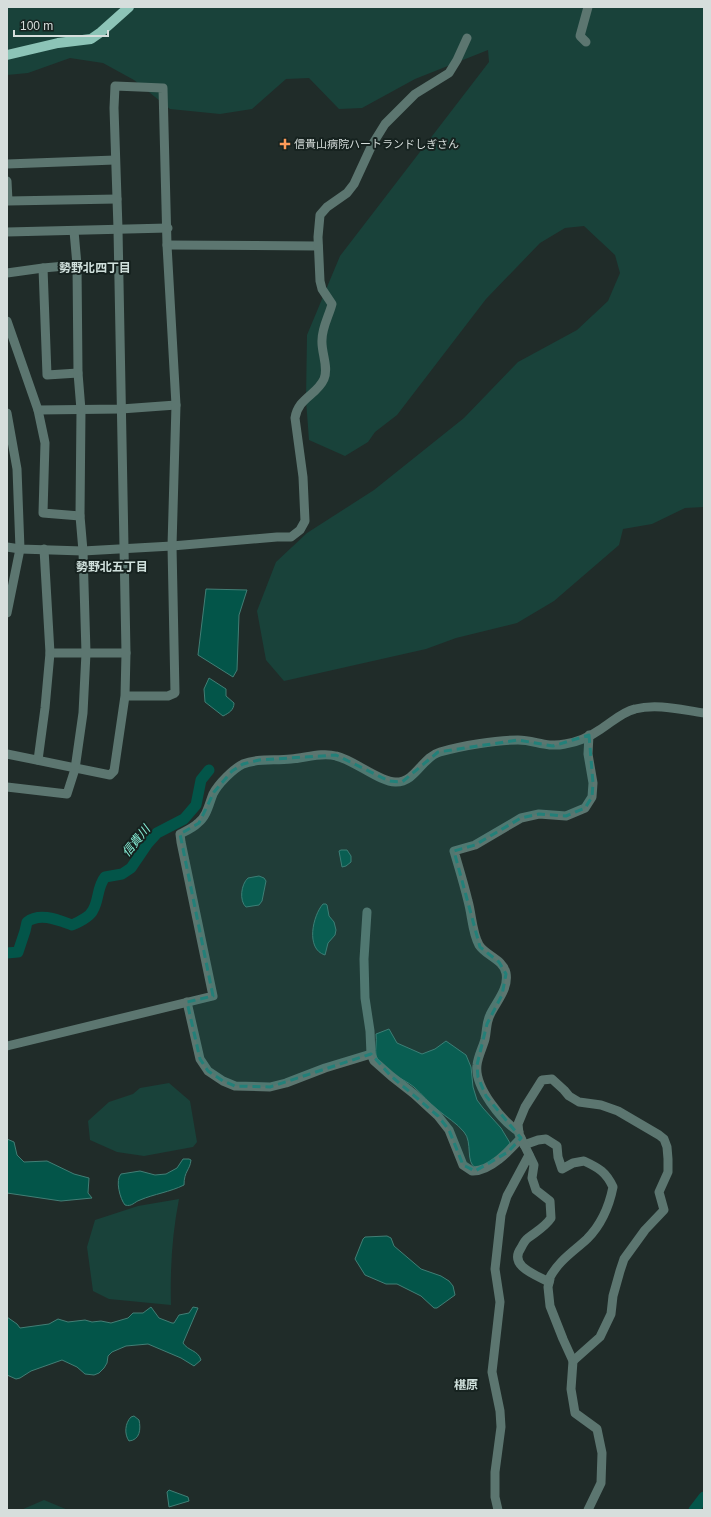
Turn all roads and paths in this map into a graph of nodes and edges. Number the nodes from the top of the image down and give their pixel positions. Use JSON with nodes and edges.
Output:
{"nodes":[{"id":1,"x":129,"y":7,"type":"edge"},
{"id":2,"x":588,"y":7,"type":"edge"},
{"id":3,"x":467,"y":38,"type":"dead end"},
{"id":4,"x":586,"y":42,"type":"dead end"},
{"id":5,"x":7,"y":55,"type":"edge"},
{"id":6,"x":115,"y":160,"type":"junction"},
{"id":7,"x":7,"y":164,"type":"edge"},
{"id":8,"x":7,"y":181,"type":"edge"},
{"id":9,"x":117,"y":199,"type":"junction"},
{"id":10,"x":168,"y":228,"type":"junction"},
{"id":11,"x":118,"y":229,"type":"junction"},
{"id":12,"x":74,"y":231,"type":"junction"},
{"id":13,"x":7,"y":232,"type":"edge"},
{"id":14,"x":167,"y":245,"type":"junction"},
{"id":15,"x":318,"y":246,"type":"junction"},
{"id":16,"x":77,"y":265,"type":"junction"},
{"id":17,"x":43,"y":268,"type":"junction"},
{"id":18,"x":7,"y":274,"type":"edge"},
{"id":19,"x":7,"y":321,"type":"edge"},
{"id":20,"x":78,"y":373,"type":"junction"},
{"id":21,"x":176,"y":405,"type":"junction"},
{"id":22,"x":121,"y":409,"type":"junction"},
{"id":23,"x":38,"y":410,"type":"junction"},
{"id":24,"x":81,"y":410,"type":"junction"},
{"id":25,"x":7,"y":413,"type":"edge"},
{"id":26,"x":80,"y":516,"type":"junction"},
{"id":27,"x":172,"y":546,"type":"junction"},
{"id":28,"x":7,"y":547,"type":"edge"},
{"id":29,"x":124,"y":548,"type":"junction"},
{"id":30,"x":20,"y":549,"type":"junction"},
{"id":31,"x":44,"y":550,"type":"junction"},
{"id":32,"x":83,"y":551,"type":"junction"},
{"id":33,"x":7,"y":613,"type":"edge"},
{"id":34,"x":50,"y":653,"type":"junction"},
{"id":35,"x":86,"y":653,"type":"junction"},
{"id":36,"x":126,"y":653,"type":"junction"},
{"id":37,"x":125,"y":696,"type":"junction"},
{"id":38,"x":704,"y":713,"type":"edge"},
{"id":39,"x":589,"y":735,"type":"junction"},
{"id":40,"x":7,"y":754,"type":"edge"},
{"id":41,"x":38,"y":760,"type":"junction"},
{"id":42,"x":75,"y":769,"type":"junction"},
{"id":43,"x":7,"y":787,"type":"edge"},
{"id":44,"x":367,"y":912,"type":"dead end"},
{"id":45,"x":187,"y":1002,"type":"junction"},
{"id":46,"x":7,"y":1046,"type":"edge"},
{"id":47,"x":371,"y":1054,"type":"junction"},
{"id":48,"x":521,"y":1138,"type":"junction"},
{"id":49,"x":529,"y":1155,"type":"junction"},
{"id":50,"x":549,"y":1282,"type":"junction"},
{"id":51,"x":573,"y":1360,"type":"junction"},
{"id":52,"x":498,"y":1510,"type":"edge"},
{"id":53,"x":588,"y":1510,"type":"edge"}],
"edges":[{"from":1,"to":5,"type":"main road"},
{"from":2,"to":4,"type":"street"},
{"from":3,"to":15,"type":"street"},
{"from":6,"to":7,"type":"street"},
{"from":6,"to":9,"type":"street"},
{"from":6,"to":10,"type":"street"},
{"from":8,"to":9,"type":"street"},
{"from":9,"to":11,"type":"street"},
{"from":10,"to":11,"type":"street"},
{"from":10,"to":14,"type":"street"},
{"from":11,"to":12,"type":"street"},
{"from":11,"to":22,"type":"street"},
{"from":12,"to":13,"type":"street"},
{"from":12,"to":16,"type":"street"},
{"from":14,"to":15,"type":"street"},
{"from":14,"to":21,"type":"street"},
{"from":15,"to":27,"type":"street"},
{"from":16,"to":17,"type":"street"},
{"from":16,"to":20,"type":"street"},
{"from":17,"to":18,"type":"street"},
{"from":17,"to":20,"type":"street"},
{"from":19,"to":23,"type":"street"},
{"from":20,"to":24,"type":"street"},
{"from":21,"to":22,"type":"street"},
{"from":21,"to":27,"type":"street"},
{"from":22,"to":24,"type":"street"},
{"from":22,"to":29,"type":"street"},
{"from":23,"to":24,"type":"street"},
{"from":23,"to":26,"type":"street"},
{"from":24,"to":26,"type":"street"},
{"from":25,"to":30,"type":"street"},
{"from":26,"to":32,"type":"street"},
{"from":27,"to":29,"type":"street"},
{"from":27,"to":37,"type":"street"},
{"from":28,"to":30,"type":"street"},
{"from":29,"to":32,"type":"street"},
{"from":29,"to":36,"type":"street"},
{"from":30,"to":31,"type":"street"},
{"from":30,"to":33,"type":"street"},
{"from":31,"to":32,"type":"street"},
{"from":31,"to":34,"type":"street"},
{"from":32,"to":35,"type":"street"},
{"from":34,"to":35,"type":"street"},
{"from":34,"to":41,"type":"street"},
{"from":35,"to":36,"type":"street"},
{"from":35,"to":42,"type":"street"},
{"from":36,"to":37,"type":"street"},
{"from":37,"to":42,"type":"street"},
{"from":38,"to":39,"type":"street"},
{"from":39,"to":45,"type":"street"},
{"from":39,"to":48,"type":"street"},
{"from":40,"to":41,"type":"street"},
{"from":41,"to":42,"type":"street"},
{"from":42,"to":43,"type":"street"},
{"from":44,"to":47,"type":"street"},
{"from":45,"to":46,"type":"street"},
{"from":45,"to":47,"type":"street"},
{"from":47,"to":48,"type":"street"},
{"from":48,"to":49,"type":"street"},
{"from":48,"to":50,"type":"street"},
{"from":48,"to":51,"type":"street"},
{"from":49,"to":50,"type":"street"},
{"from":49,"to":52,"type":"street"},
{"from":50,"to":51,"type":"street"},
{"from":51,"to":53,"type":"street"}]}
